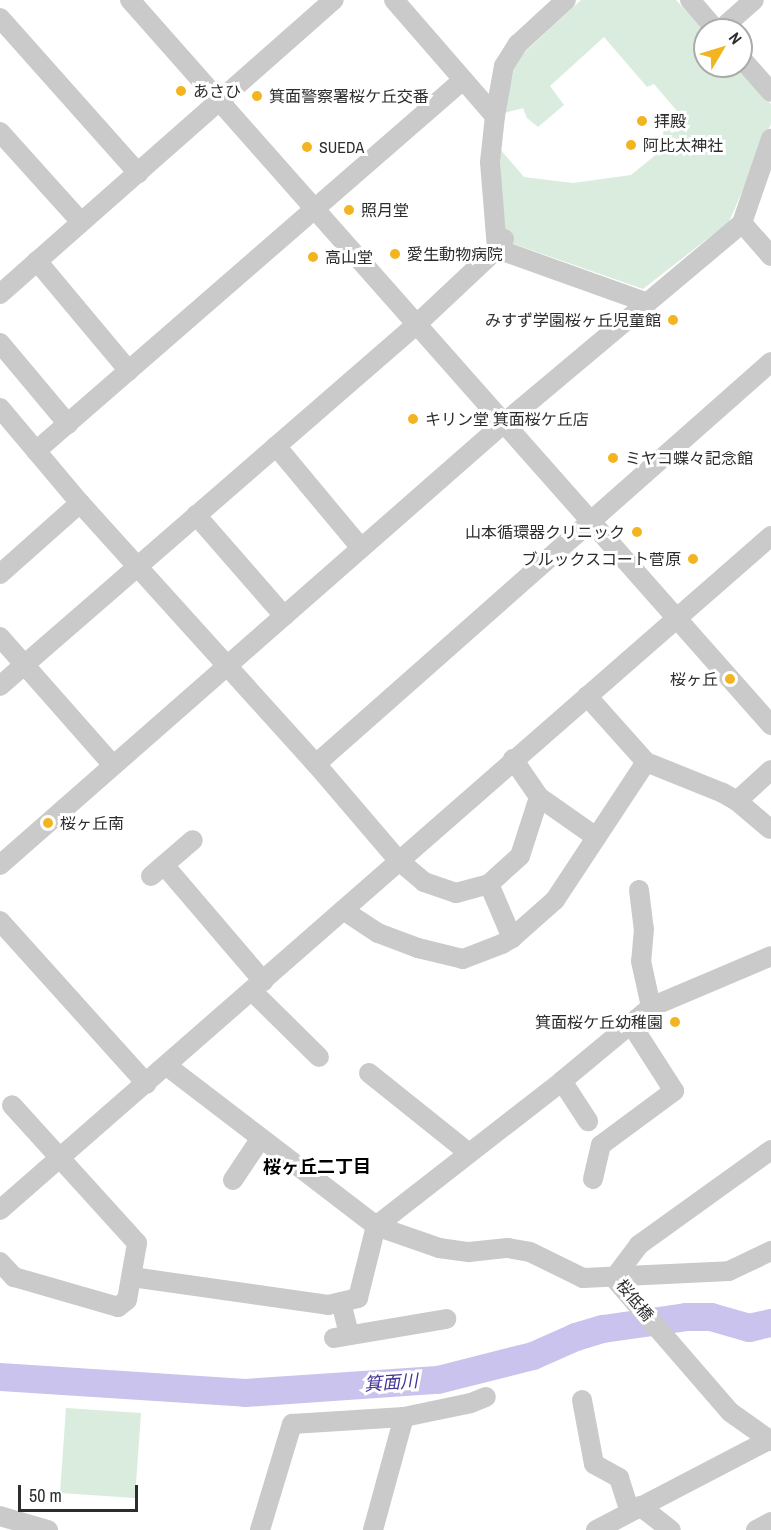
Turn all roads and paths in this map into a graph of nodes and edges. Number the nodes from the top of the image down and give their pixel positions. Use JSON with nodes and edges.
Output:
{"nodes":[{"id":1,"x":130,"y":0,"type":"edge"},
{"id":2,"x":334,"y":0,"type":"edge"},
{"id":3,"x":393,"y":0,"type":"edge"},
{"id":4,"x":566,"y":0,"type":"edge"},
{"id":5,"x":690,"y":0,"type":"edge"},
{"id":6,"x":754,"y":0,"type":"edge"},
{"id":7,"x":0,"y":18,"type":"edge"},
{"id":8,"x":707,"y":18,"type":"edge"},
{"id":9,"x":732,"y":18,"type":"edge"},
{"id":10,"x":753,"y":72,"type":"edge"},
{"id":11,"x":463,"y":80,"type":"junction"},
{"id":12,"x":771,"y":92,"type":"edge"},
{"id":13,"x":220,"y":102,"type":"junction"},
{"id":14,"x":495,"y":116,"type":"junction"},
{"id":15,"x":0,"y":132,"type":"edge"},
{"id":16,"x":771,"y":139,"type":"edge"},
{"id":17,"x":138,"y":173,"type":"junction"},
{"id":18,"x":316,"y":210,"type":"junction"},
{"id":19,"x":81,"y":222,"type":"junction"},
{"id":20,"x":742,"y":223,"type":"junction"},
{"id":21,"x":501,"y":244,"type":"junction"},
{"id":22,"x":771,"y":256,"type":"edge"},
{"id":23,"x":37,"y":261,"type":"junction"},
{"id":24,"x":3,"y":285,"type":"edge"},
{"id":25,"x":645,"y":302,"type":"junction"},
{"id":26,"x":417,"y":324,"type":"junction"},
{"id":27,"x":0,"y":343,"type":"edge"},
{"id":28,"x":771,"y":362,"type":"edge"},
{"id":29,"x":129,"y":371,"type":"junction"},
{"id":30,"x":0,"y":408,"type":"edge"},
{"id":31,"x":504,"y":423,"type":"junction"},
{"id":32,"x":68,"y":424,"type":"junction"},
{"id":33,"x":276,"y":446,"type":"junction"},
{"id":34,"x":36,"y":451,"type":"junction"},
{"id":35,"x":80,"y":503,"type":"junction"},
{"id":36,"x":196,"y":515,"type":"junction"},
{"id":37,"x":590,"y":520,"type":"junction"},
{"id":38,"x":771,"y":536,"type":"edge"},
{"id":39,"x":361,"y":548,"type":"junction"},
{"id":40,"x":137,"y":566,"type":"junction"},
{"id":41,"x":0,"y":574,"type":"edge"},
{"id":42,"x":284,"y":615,"type":"junction"},
{"id":43,"x":677,"y":618,"type":"junction"},
{"id":44,"x":0,"y":637,"type":"edge"},
{"id":45,"x":24,"y":664,"type":"junction"},
{"id":46,"x":227,"y":665,"type":"junction"},
{"id":47,"x":0,"y":686,"type":"edge"},
{"id":48,"x":586,"y":696,"type":"junction"},
{"id":49,"x":771,"y":725,"type":"edge"},
{"id":50,"x":513,"y":759,"type":"junction"},
{"id":51,"x":645,"y":762,"type":"junction"},
{"id":52,"x":316,"y":764,"type":"junction"},
{"id":53,"x":113,"y":765,"type":"junction"},
{"id":54,"x":771,"y":770,"type":"edge"},
{"id":55,"x":539,"y":797,"type":"junction"},
{"id":56,"x":737,"y":801,"type":"junction"},
{"id":57,"x":770,"y":828,"type":"edge"},
{"id":58,"x":596,"y":837,"type":"junction"},
{"id":59,"x":193,"y":840,"type":"dead end"},
{"id":60,"x":398,"y":860,"type":"junction"},
{"id":61,"x":0,"y":864,"type":"edge"},
{"id":62,"x":489,"y":884,"type":"junction"},
{"id":63,"x":639,"y":890,"type":"dead end"},
{"id":64,"x":343,"y":910,"type":"junction"},
{"id":65,"x":0,"y":921,"type":"edge"},
{"id":66,"x":512,"y":938,"type":"junction"},
{"id":67,"x":771,"y":956,"type":"edge"},
{"id":68,"x":257,"y":986,"type":"junction"},
{"id":69,"x":651,"y":1007,"type":"junction"},
{"id":70,"x":631,"y":1024,"type":"junction"},
{"id":71,"x":319,"y":1057,"type":"dead end"},
{"id":72,"x":167,"y":1066,"type":"junction"},
{"id":73,"x":369,"y":1074,"type":"dead end"},
{"id":74,"x":562,"y":1081,"type":"junction"},
{"id":75,"x":147,"y":1084,"type":"junction"},
{"id":76,"x":12,"y":1105,"type":"dead end"},
{"id":77,"x":588,"y":1121,"type":"dead end"},
{"id":78,"x":261,"y":1138,"type":"junction"},
{"id":79,"x":771,"y":1150,"type":"edge"},
{"id":80,"x":469,"y":1153,"type":"junction"},
{"id":81,"x":60,"y":1158,"type":"junction"},
{"id":82,"x":593,"y":1179,"type":"dead end"},
{"id":83,"x":233,"y":1180,"type":"dead end"},
{"id":84,"x":0,"y":1210,"type":"edge"},
{"id":85,"x":376,"y":1226,"type":"junction"},
{"id":86,"x":771,"y":1251,"type":"edge"},
{"id":87,"x":0,"y":1262,"type":"edge"},
{"id":88,"x":132,"y":1277,"type":"junction"},
{"id":89,"x":620,"y":1284,"type":"junction"},
{"id":90,"x":341,"y":1302,"type":"junction"},
{"id":91,"x":446,"y":1319,"type":"dead end"},
{"id":92,"x":486,"y":1397,"type":"dead end"},
{"id":93,"x":582,"y":1400,"type":"dead end"},
{"id":94,"x":404,"y":1417,"type":"junction"},
{"id":95,"x":771,"y":1440,"type":"edge"},
{"id":96,"x":635,"y":1508,"type":"junction"},
{"id":97,"x":1,"y":1517,"type":"edge"},
{"id":98,"x":771,"y":1522,"type":"edge"},
{"id":99,"x":48,"y":1530,"type":"edge"},
{"id":100,"x":260,"y":1530,"type":"edge"},
{"id":101,"x":373,"y":1530,"type":"edge"},
{"id":102,"x":597,"y":1530,"type":"edge"},
{"id":103,"x":671,"y":1530,"type":"edge"},
{"id":104,"x":756,"y":1530,"type":"edge"}],
"edges":[{"from":1,"to":13,"type":"street"},
{"from":2,"to":13,"type":"street"},
{"from":3,"to":11,"type":"street"},
{"from":4,"to":14,"type":"street"},
{"from":5,"to":8,"type":"street"},
{"from":6,"to":9,"type":"street"},
{"from":7,"to":17,"type":"street"},
{"from":10,"to":12,"type":"street"},
{"from":11,"to":14,"type":"street"},
{"from":11,"to":18,"type":"street"},
{"from":13,"to":17,"type":"street"},
{"from":13,"to":18,"type":"street"},
{"from":14,"to":21,"type":"street"},
{"from":15,"to":19,"type":"street"},
{"from":16,"to":20,"type":"street"},
{"from":17,"to":19,"type":"street"},
{"from":18,"to":26,"type":"street"},
{"from":18,"to":29,"type":"street"},
{"from":19,"to":23,"type":"street"},
{"from":20,"to":22,"type":"street"},
{"from":20,"to":25,"type":"street"},
{"from":21,"to":25,"type":"street"},
{"from":21,"to":26,"type":"street"},
{"from":23,"to":24,"type":"street"},
{"from":23,"to":29,"type":"street"},
{"from":25,"to":31,"type":"street"},
{"from":26,"to":31,"type":"street"},
{"from":26,"to":33,"type":"street"},
{"from":27,"to":32,"type":"street"},
{"from":28,"to":37,"type":"street"},
{"from":29,"to":32,"type":"street"},
{"from":30,"to":34,"type":"street"},
{"from":31,"to":37,"type":"street"},
{"from":31,"to":39,"type":"street"},
{"from":32,"to":34,"type":"street"},
{"from":33,"to":36,"type":"street"},
{"from":33,"to":39,"type":"street"},
{"from":34,"to":35,"type":"street"},
{"from":35,"to":40,"type":"street"},
{"from":35,"to":41,"type":"street"},
{"from":36,"to":40,"type":"street"},
{"from":36,"to":42,"type":"street"},
{"from":37,"to":43,"type":"street"},
{"from":37,"to":52,"type":"street"},
{"from":38,"to":43,"type":"street"},
{"from":39,"to":42,"type":"street"},
{"from":40,"to":45,"type":"street"},
{"from":40,"to":46,"type":"street"},
{"from":42,"to":46,"type":"street"},
{"from":43,"to":48,"type":"street"},
{"from":43,"to":49,"type":"street"},
{"from":44,"to":45,"type":"street"},
{"from":45,"to":47,"type":"street"},
{"from":45,"to":53,"type":"street"},
{"from":46,"to":52,"type":"street"},
{"from":46,"to":53,"type":"street"},
{"from":48,"to":50,"type":"street"},
{"from":48,"to":51,"type":"street"},
{"from":50,"to":55,"type":"street"},
{"from":50,"to":60,"type":"street"},
{"from":51,"to":56,"type":"street"},
{"from":51,"to":58,"type":"street"},
{"from":52,"to":60,"type":"street"},
{"from":53,"to":61,"type":"street"},
{"from":54,"to":56,"type":"street"},
{"from":55,"to":58,"type":"street"},
{"from":55,"to":62,"type":"street"},
{"from":56,"to":57,"type":"street"},
{"from":58,"to":66,"type":"street"},
{"from":59,"to":68,"type":"street"},
{"from":60,"to":62,"type":"street"},
{"from":60,"to":64,"type":"street"},
{"from":62,"to":66,"type":"street"},
{"from":63,"to":69,"type":"street"},
{"from":64,"to":66,"type":"street"},
{"from":64,"to":68,"type":"street"},
{"from":65,"to":75,"type":"street"},
{"from":67,"to":69,"type":"street"},
{"from":68,"to":71,"type":"street"},
{"from":68,"to":72,"type":"street"},
{"from":69,"to":70,"type":"street"},
{"from":70,"to":74,"type":"street"},
{"from":70,"to":82,"type":"street"},
{"from":72,"to":75,"type":"street"},
{"from":72,"to":78,"type":"street"},
{"from":73,"to":80,"type":"street"},
{"from":74,"to":77,"type":"street"},
{"from":74,"to":80,"type":"street"},
{"from":75,"to":81,"type":"street"},
{"from":76,"to":81,"type":"street"},
{"from":78,"to":83,"type":"street"},
{"from":78,"to":85,"type":"street"},
{"from":79,"to":89,"type":"street","name":"桜低橋"},
{"from":80,"to":85,"type":"street"},
{"from":81,"to":84,"type":"street"},
{"from":81,"to":88,"type":"street"},
{"from":85,"to":89,"type":"street"},
{"from":85,"to":90,"type":"street"},
{"from":86,"to":89,"type":"street"},
{"from":87,"to":88,"type":"street"},
{"from":88,"to":90,"type":"street"},
{"from":89,"to":95,"type":"street","name":"桜低橋"},
{"from":90,"to":91,"type":"street"},
{"from":92,"to":94,"type":"street"},
{"from":93,"to":96,"type":"street"},
{"from":94,"to":100,"type":"street"},
{"from":94,"to":101,"type":"street"},
{"from":95,"to":96,"type":"street"},
{"from":96,"to":102,"type":"street"},
{"from":96,"to":103,"type":"street"},
{"from":97,"to":99,"type":"street"},
{"from":98,"to":104,"type":"street"}]}
